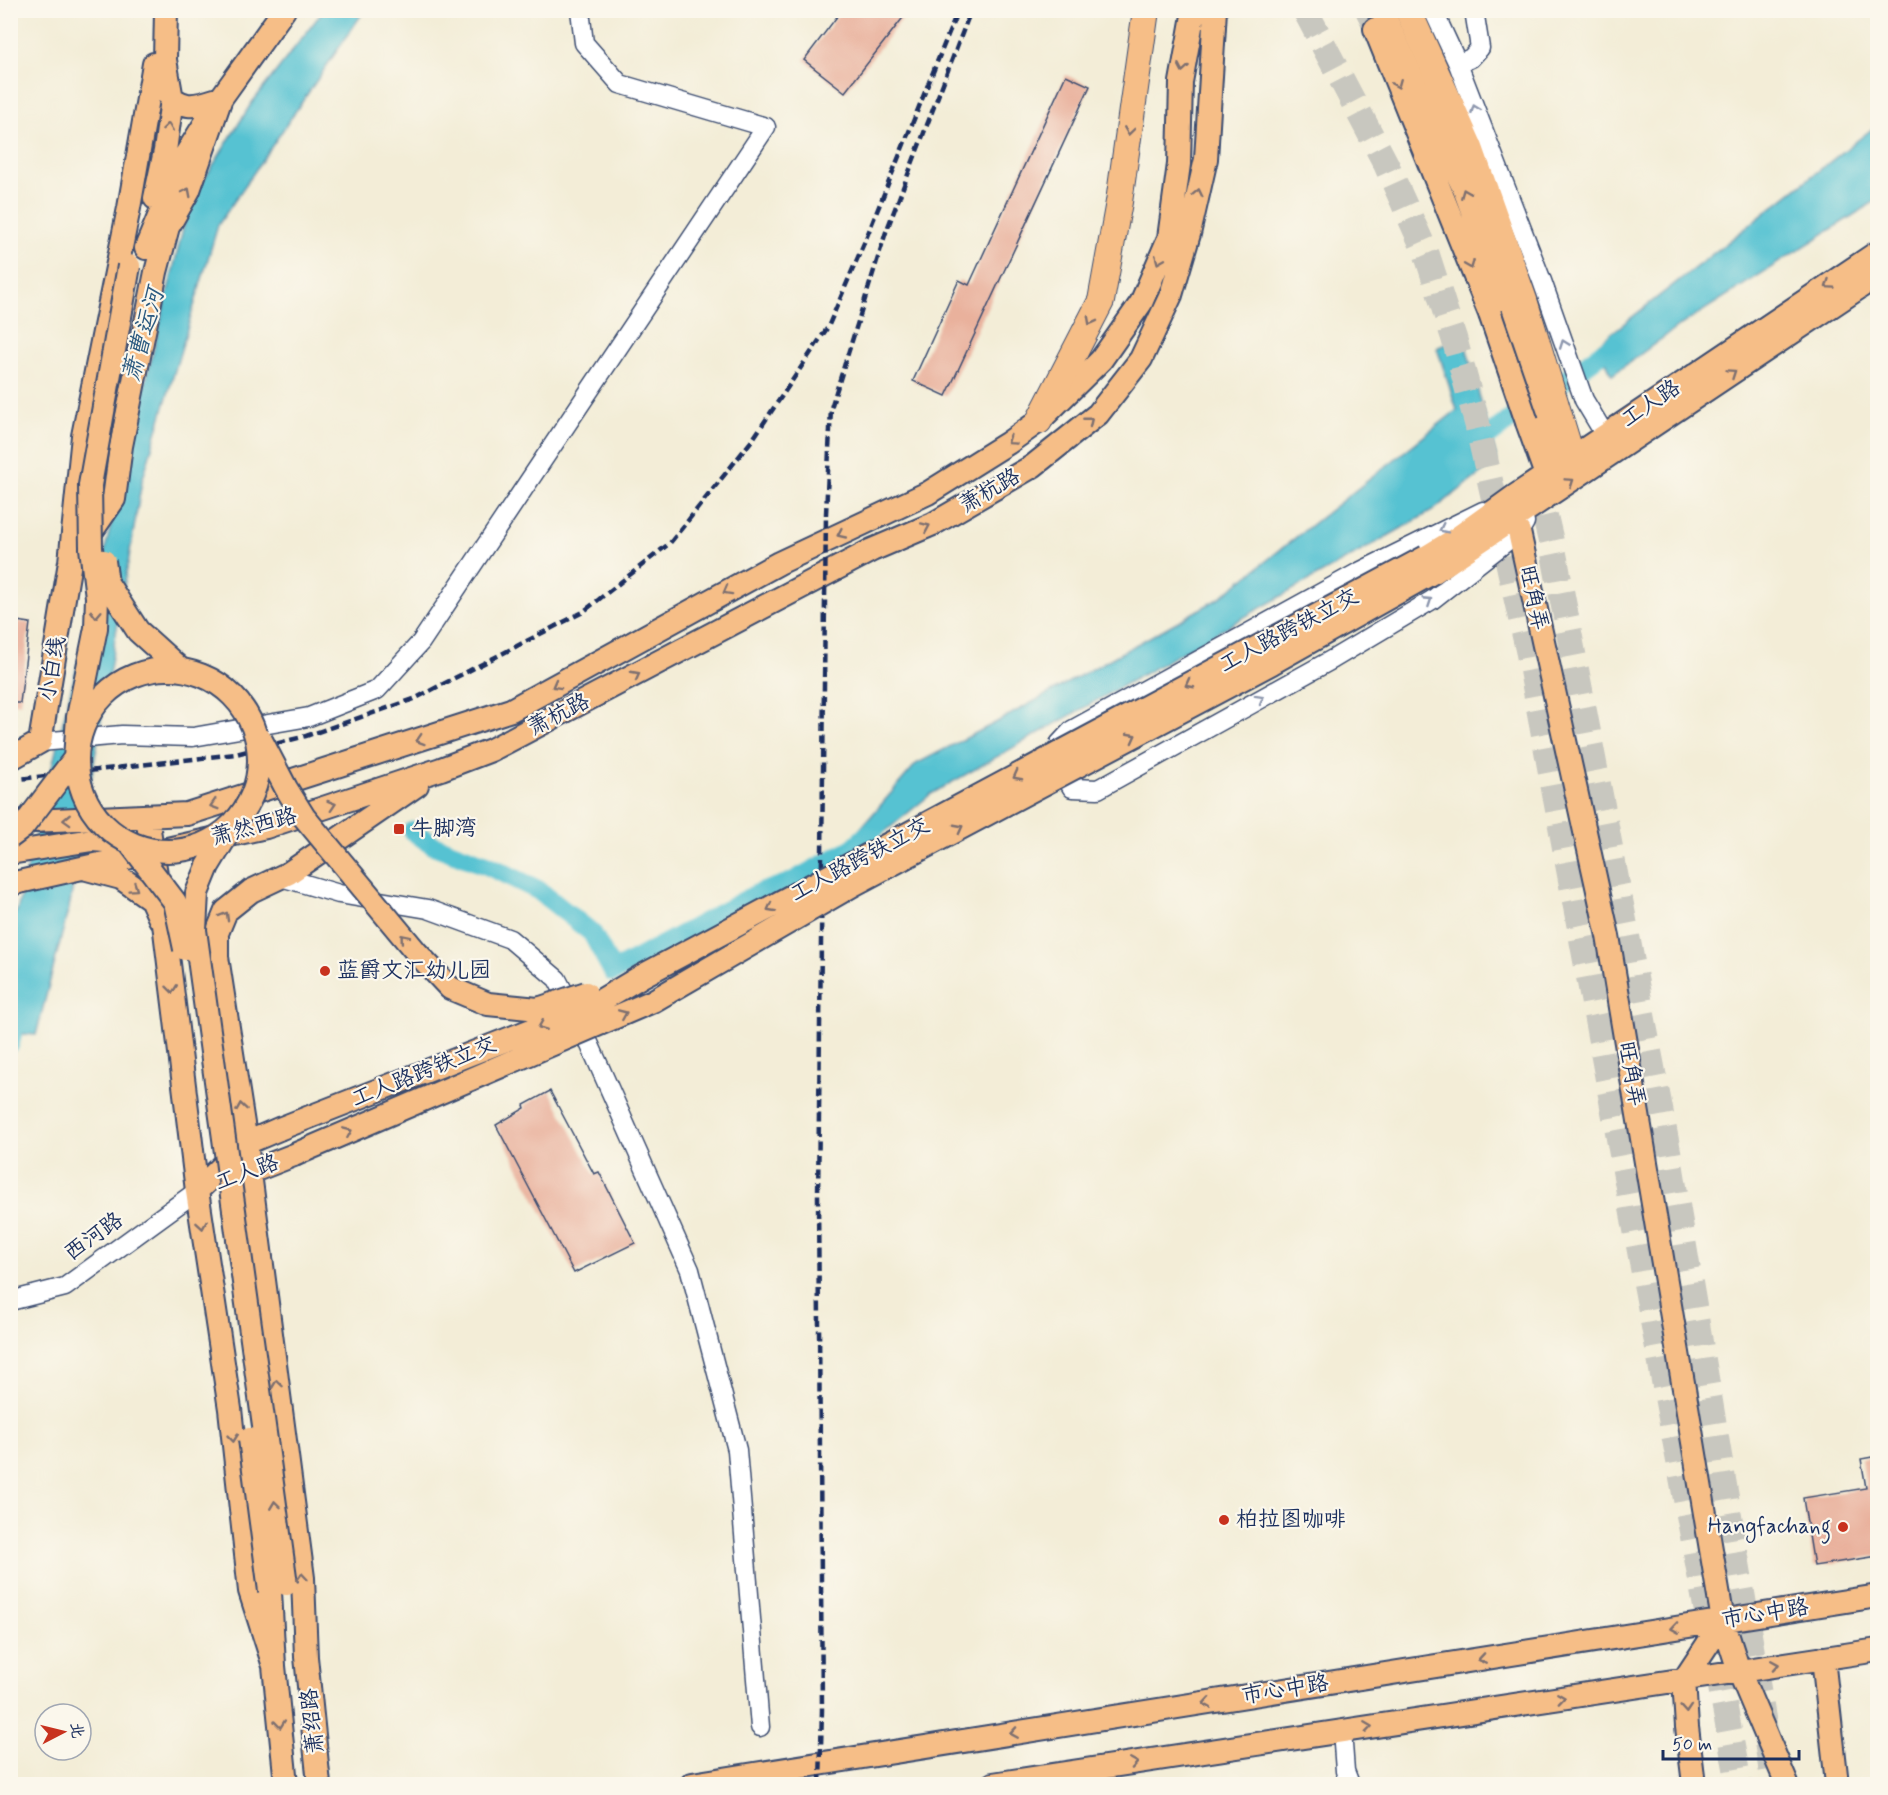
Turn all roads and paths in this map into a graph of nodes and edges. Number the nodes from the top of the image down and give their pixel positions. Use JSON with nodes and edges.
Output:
{"nodes":[{"id":1,"x":156,"y":10,"type":"edge"},
{"id":2,"x":166,"y":10,"type":"edge"},
{"id":3,"x":284,"y":10,"type":"edge"},
{"id":4,"x":580,"y":10,"type":"edge"},
{"id":5,"x":1146,"y":10,"type":"edge"},
{"id":6,"x":1194,"y":10,"type":"edge"},
{"id":7,"x":1215,"y":10,"type":"edge"},
{"id":8,"x":1367,"y":10,"type":"edge"},
{"id":9,"x":1382,"y":10,"type":"edge"},
{"id":10,"x":1408,"y":10,"type":"edge"},
{"id":11,"x":1433,"y":10,"type":"edge"},
{"id":12,"x":1474,"y":10,"type":"edge"},
{"id":13,"x":154,"y":64,"type":"junction"},
{"id":14,"x":1458,"y":64,"type":"junction"},
{"id":15,"x":221,"y":98,"type":"junction"},
{"id":16,"x":172,"y":99,"type":"junction"},
{"id":17,"x":1878,"y":252,"type":"edge"},
{"id":18,"x":139,"y":260,"type":"junction"},
{"id":19,"x":1878,"y":274,"type":"edge"},
{"id":20,"x":1508,"y":307,"type":"junction"},
{"id":21,"x":1543,"y":417,"type":"junction"},
{"id":22,"x":1038,"y":421,"type":"junction"},
{"id":23,"x":1605,"y":435,"type":"junction"},
{"id":24,"x":1560,"y":466,"type":"junction"},
{"id":25,"x":1525,"y":501,"type":"junction"},
{"id":26,"x":1519,"y":532,"type":"junction"},
{"id":27,"x":70,"y":562,"type":"junction"},
{"id":28,"x":1430,"y":564,"type":"junction"},
{"id":29,"x":180,"y":669,"type":"junction"},
{"id":30,"x":245,"y":710,"type":"junction"},
{"id":31,"x":475,"y":721,"type":"joint"},
{"id":32,"x":40,"y":742,"type":"junction"},
{"id":33,"x":490,"y":750,"type":"joint"},
{"id":34,"x":75,"y":758,"type":"junction"},
{"id":35,"x":10,"y":759,"type":"edge"},
{"id":36,"x":441,"y":769,"type":"junction"},
{"id":37,"x":147,"y":817,"type":"junction"},
{"id":38,"x":236,"y":820,"type":"junction"},
{"id":39,"x":10,"y":822,"type":"edge"},
{"id":40,"x":10,"y":837,"type":"edge"},
{"id":41,"x":130,"y":843,"type":"junction"},
{"id":42,"x":152,"y":852,"type":"junction"},
{"id":43,"x":10,"y":853,"type":"edge"},
{"id":44,"x":82,"y":868,"type":"junction"},
{"id":45,"x":281,"y":877,"type":"junction"},
{"id":46,"x":10,"y":884,"type":"edge"},
{"id":47,"x":165,"y":931,"type":"junction"},
{"id":48,"x":642,"y":976,"type":"junction"},
{"id":49,"x":279,"y":1129,"type":"joint"},
{"id":50,"x":246,"y":1143,"type":"junction"},
{"id":51,"x":294,"y":1155,"type":"joint"},
{"id":52,"x":249,"y":1174,"type":"junction"},
{"id":53,"x":197,"y":1191,"type":"junction"},
{"id":54,"x":10,"y":1301,"type":"edge"},
{"id":55,"x":278,"y":1588,"type":"junction"},
{"id":56,"x":1878,"y":1596,"type":"edge"},
{"id":57,"x":1723,"y":1621,"type":"junction"},
{"id":58,"x":1878,"y":1650,"type":"edge"},
{"id":59,"x":306,"y":1657,"type":"junction"},
{"id":60,"x":1823,"y":1658,"type":"junction"},
{"id":61,"x":274,"y":1666,"type":"junction"},
{"id":62,"x":1739,"y":1671,"type":"junction"},
{"id":63,"x":1684,"y":1680,"type":"junction"},
{"id":64,"x":760,"y":1727,"type":"dead end"},
{"id":65,"x":1342,"y":1731,"type":"junction"},
{"id":66,"x":286,"y":1785,"type":"edge"},
{"id":67,"x":319,"y":1785,"type":"edge"},
{"id":68,"x":692,"y":1785,"type":"edge"},
{"id":69,"x":993,"y":1785,"type":"edge"},
{"id":70,"x":1350,"y":1785,"type":"edge"},
{"id":71,"x":1694,"y":1785,"type":"edge"},
{"id":72,"x":1788,"y":1785,"type":"edge"},
{"id":73,"x":1837,"y":1785,"type":"edge"}],
"edges":[{"from":1,"to":13,"type":"main road"},
{"from":2,"to":16,"type":"main road"},
{"from":3,"to":15,"type":"main road"},
{"from":4,"to":32,"type":"street"},
{"from":5,"to":22,"type":"highway","one_way":true},
{"from":6,"to":22,"type":"main road","name":"萧杭路","one_way":true},
{"from":33,"to":7,"type":"main road","name":"萧杭路","one_way":true},
{"from":8,"to":20,"type":"main road","one_way":true},
{"from":20,"to":9,"type":"main road","one_way":true},
{"from":10,"to":20,"type":"highway"},
{"from":11,"to":14,"type":"street"},
{"from":12,"to":14,"type":"street"},
{"from":13,"to":16,"type":"main road"},
{"from":13,"to":18,"type":"main road"},
{"from":13,"to":27,"type":"main road","name":"小白线"},
{"from":23,"to":14,"type":"street","one_way":true},
{"from":15,"to":16,"type":"main road"},
{"from":15,"to":18,"type":"main road"},
{"from":27,"to":15,"type":"main road","one_way":true},
{"from":18,"to":16,"type":"main road","one_way":true},
{"from":17,"to":23,"type":"main road","name":"工人路","one_way":true},
{"from":18,"to":29,"type":"main road","bridge":true},
{"from":18,"to":34,"type":"main road","one_way":true,"bridge":true},
{"from":25,"to":19,"type":"main road","name":"工人路","one_way":true},
{"from":20,"to":21,"type":"highway"},
{"from":20,"to":21,"type":"main road","bridge":true},
{"from":21,"to":24,"type":"highway"},
{"from":21,"to":24,"type":"main road"},
{"from":22,"to":31,"type":"main road","name":"萧杭路","one_way":true},
{"from":23,"to":24,"type":"main road","name":"工人路"},
{"from":24,"to":25,"type":"main road","name":"工人路"},
{"from":25,"to":26,"type":"street"},
{"from":25,"to":26,"type":"street","one_way":true},
{"from":25,"to":28,"type":"main road","name":"工人路"},
{"from":26,"to":57,"type":"main road","name":"旺角弄"},
{"from":27,"to":32,"type":"main road","name":"小白线"},
{"from":28,"to":48,"type":"main road","name":"工人路跨铁立交","one_way":true,"bridge":true},
{"from":51,"to":28,"type":"main road","name":"工人路跨铁立交","one_way":true,"bridge":true},
{"from":29,"to":30,"type":"main road","bridge":true},
{"from":29,"to":34,"type":"main road","bridge":true},
{"from":30,"to":38,"type":"main road","bridge":true},
{"from":48,"to":30,"type":"main road","one_way":true,"bridge":true},
{"from":31,"to":37,"type":"main road","name":"萧然西路","one_way":true},
{"from":32,"to":35,"type":"main road"},
{"from":33,"to":36,"type":"main road","name":"萧然西路"},
{"from":34,"to":40,"type":"main road","bridge":true},
{"from":34,"to":41,"type":"main road","bridge":true},
{"from":42,"to":36,"type":"main road","name":"萧然西路","one_way":true},
{"from":36,"to":45,"type":"main road"},
{"from":37,"to":39,"type":"main road","name":"萧然西路","one_way":true},
{"from":37,"to":42,"type":"main road"},
{"from":38,"to":41,"type":"main road","bridge":true},
{"from":55,"to":38,"type":"main road","one_way":true,"bridge":true},
{"from":41,"to":43,"type":"main road"},
{"from":41,"to":55,"type":"main road","bridge":true},
{"from":42,"to":44,"type":"main road","name":"萧然西路"},
{"from":42,"to":47,"type":"main road"},
{"from":44,"to":46,"type":"main road","name":"萧然西路"},
{"from":44,"to":47,"type":"main road","one_way":true},
{"from":50,"to":45,"type":"main road","one_way":true},
{"from":45,"to":64,"type":"street"},
{"from":47,"to":53,"type":"main road","one_way":true},
{"from":48,"to":49,"type":"main road","name":"工人路跨铁立交","one_way":true,"bridge":true},
{"from":49,"to":50,"type":"main road","name":"工人路"},
{"from":50,"to":52,"type":"main road"},
{"from":50,"to":53,"type":"main road","name":"工人路"},
{"from":51,"to":52,"type":"main road","name":"工人路"},
{"from":52,"to":53,"type":"main road","name":"工人路"},
{"from":59,"to":52,"type":"main road","one_way":true},
{"from":53,"to":54,"type":"street","name":"西河路"},
{"from":53,"to":61,"type":"main road","one_way":true},
{"from":55,"to":59,"type":"main road"},
{"from":55,"to":61,"type":"main road"},
{"from":56,"to":57,"type":"main road","name":"市心中路"},
{"from":57,"to":62,"type":"main road","name":"旺角弄"},
{"from":57,"to":63,"type":"main road"},
{"from":57,"to":68,"type":"main road","name":"市心中路","one_way":true},
{"from":58,"to":60,"type":"main road"},
{"from":59,"to":67,"type":"main road","name":"萧绍路"},
{"from":62,"to":60,"type":"main road","one_way":true},
{"from":60,"to":73,"type":"main road"},
{"from":61,"to":66,"type":"main road","name":"萧绍路","one_way":true},
{"from":62,"to":63,"type":"main road"},
{"from":62,"to":72,"type":"main road","name":"旺角弄"},
{"from":65,"to":63,"type":"main road","one_way":true},
{"from":63,"to":71,"type":"main road","one_way":true},
{"from":69,"to":65,"type":"main road","one_way":true},
{"from":65,"to":70,"type":"street"}]}
